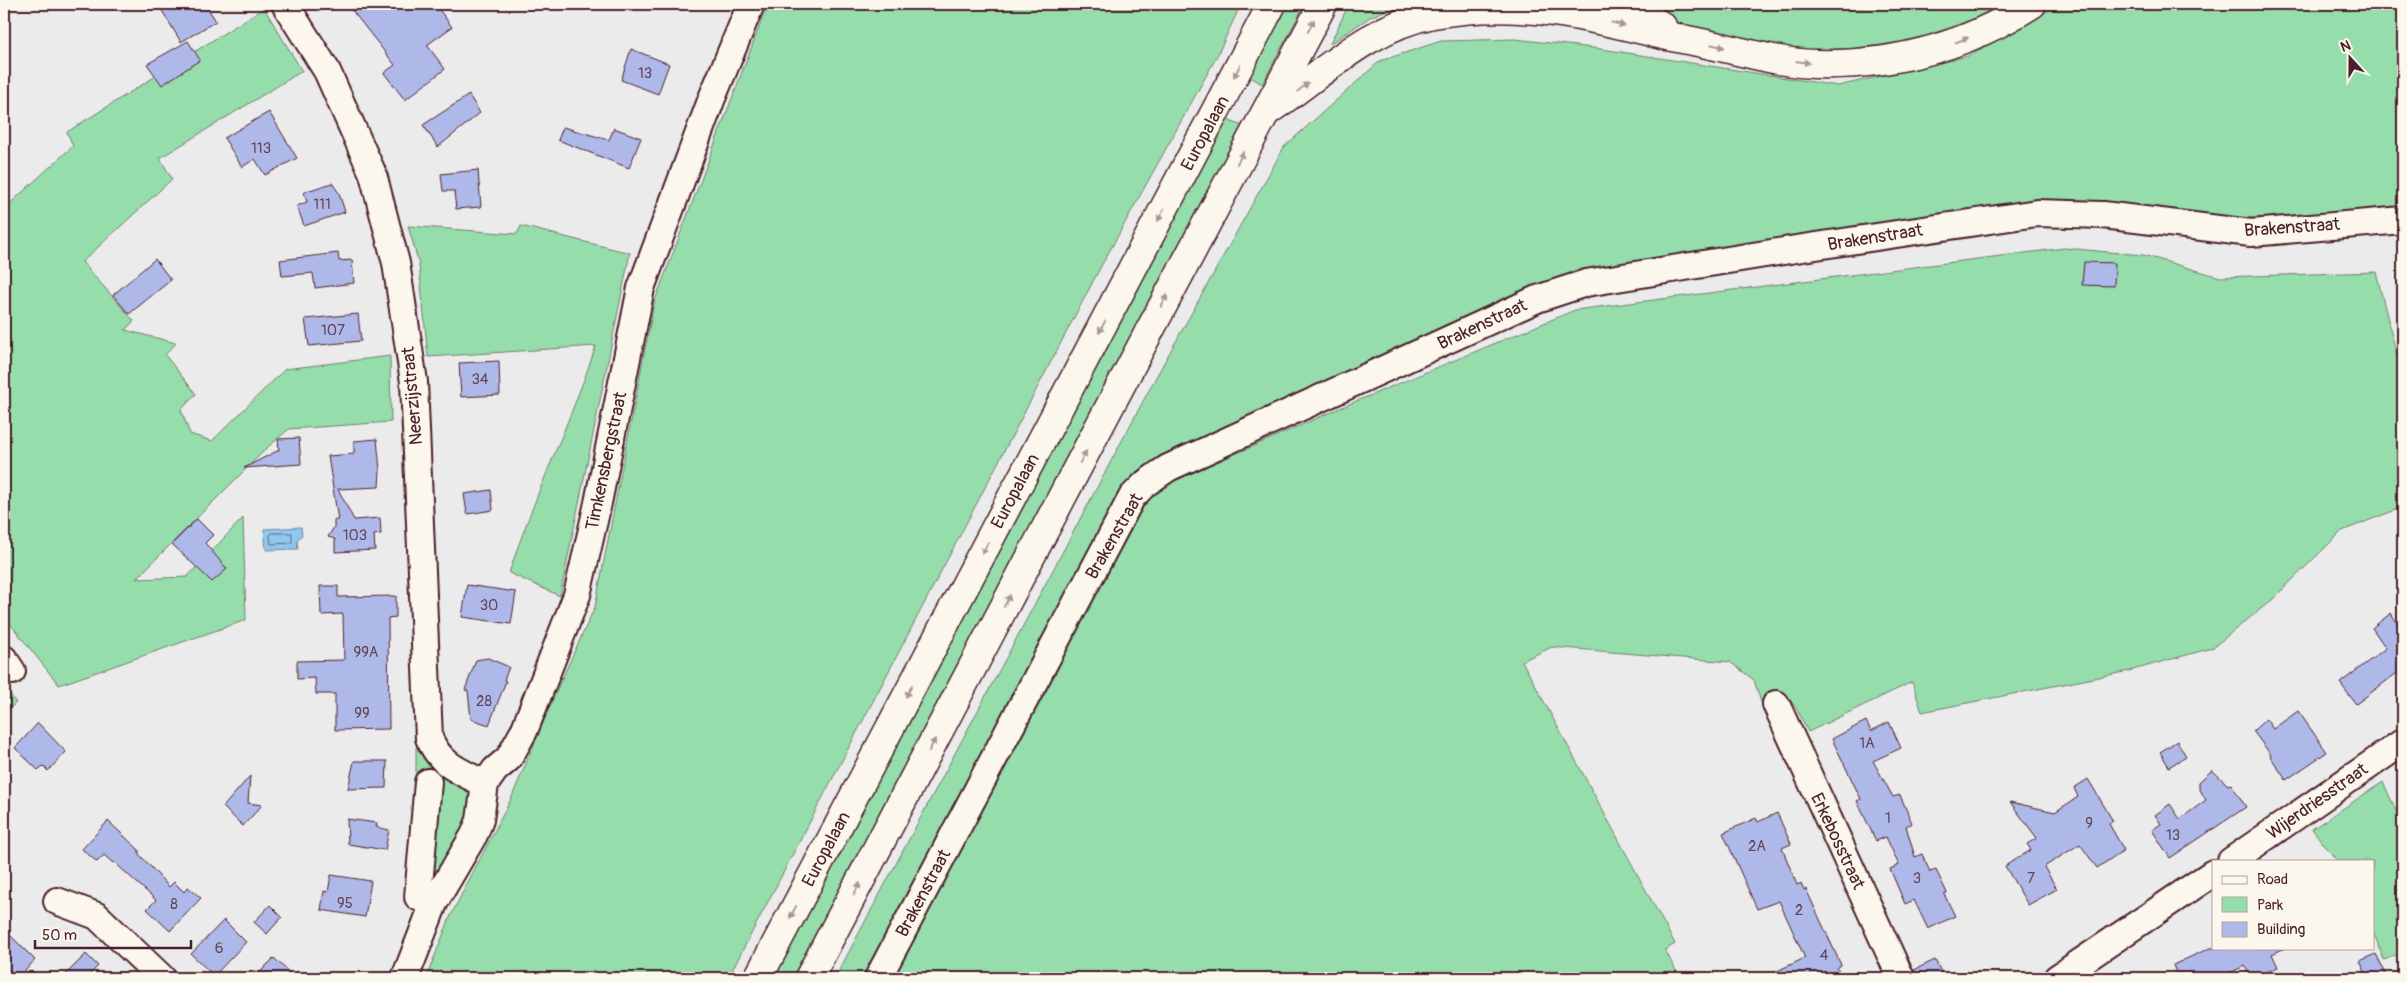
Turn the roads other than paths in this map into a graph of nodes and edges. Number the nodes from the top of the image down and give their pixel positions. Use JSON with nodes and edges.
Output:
{"nodes":[{"id":1,"x":285,"y":4,"type":"edge"},
{"id":2,"x":751,"y":4,"type":"edge"},
{"id":3,"x":1272,"y":4,"type":"edge"},
{"id":4,"x":1323,"y":4,"type":"edge"},
{"id":5,"x":1625,"y":4,"type":"edge"},
{"id":6,"x":2032,"y":4,"type":"edge"},
{"id":7,"x":1262,"y":16,"type":"edge"},
{"id":8,"x":1681,"y":38,"type":"junction"},
{"id":9,"x":1263,"y":115,"type":"junction"},
{"id":10,"x":2403,"y":220,"type":"edge"},
{"id":11,"x":1776,"y":704,"type":"dead end"},
{"id":12,"x":2403,"y":742,"type":"edge"},
{"id":13,"x":428,"y":782,"type":"dead end"},
{"id":14,"x":485,"y":784,"type":"junction"},
{"id":15,"x":2231,"y":860,"type":"edge"},
{"id":16,"x":2212,"y":874,"type":"edge"},
{"id":17,"x":57,"y":901,"type":"dead end"},
{"id":18,"x":434,"y":902,"type":"junction"},
{"id":19,"x":162,"y":978,"type":"edge"},
{"id":20,"x":405,"y":978,"type":"edge"},
{"id":21,"x":758,"y":978,"type":"edge"},
{"id":22,"x":809,"y":978,"type":"edge"},
{"id":23,"x":878,"y":978,"type":"edge"},
{"id":24,"x":1901,"y":978,"type":"edge"},
{"id":25,"x":2057,"y":978,"type":"edge"}],
"edges":[{"from":1,"to":14,"type":"street","name":"Neerzijstraat"},
{"from":2,"to":14,"type":"street","name":"Timkensbergstraat"},
{"from":3,"to":7,"type":"highway","name":"Europalaan"},
{"from":9,"to":4,"type":"highway","one_way":true},
{"from":5,"to":8,"type":"highway"},
{"from":8,"to":6,"type":"highway","one_way":true},
{"from":7,"to":21,"type":"highway","name":"Europalaan","one_way":true},
{"from":9,"to":8,"type":"highway","one_way":true},
{"from":22,"to":9,"type":"highway","one_way":true},
{"from":10,"to":23,"type":"street","name":"Brakenstraat"},
{"from":11,"to":24,"type":"street","name":"Erkebosstraat"},
{"from":12,"to":15,"type":"street","name":"Wijerdriesstraat"},
{"from":13,"to":18,"type":"street"},
{"from":14,"to":18,"type":"street"},
{"from":16,"to":25,"type":"street"},
{"from":17,"to":19,"type":"street"},
{"from":18,"to":20,"type":"street"}]}
